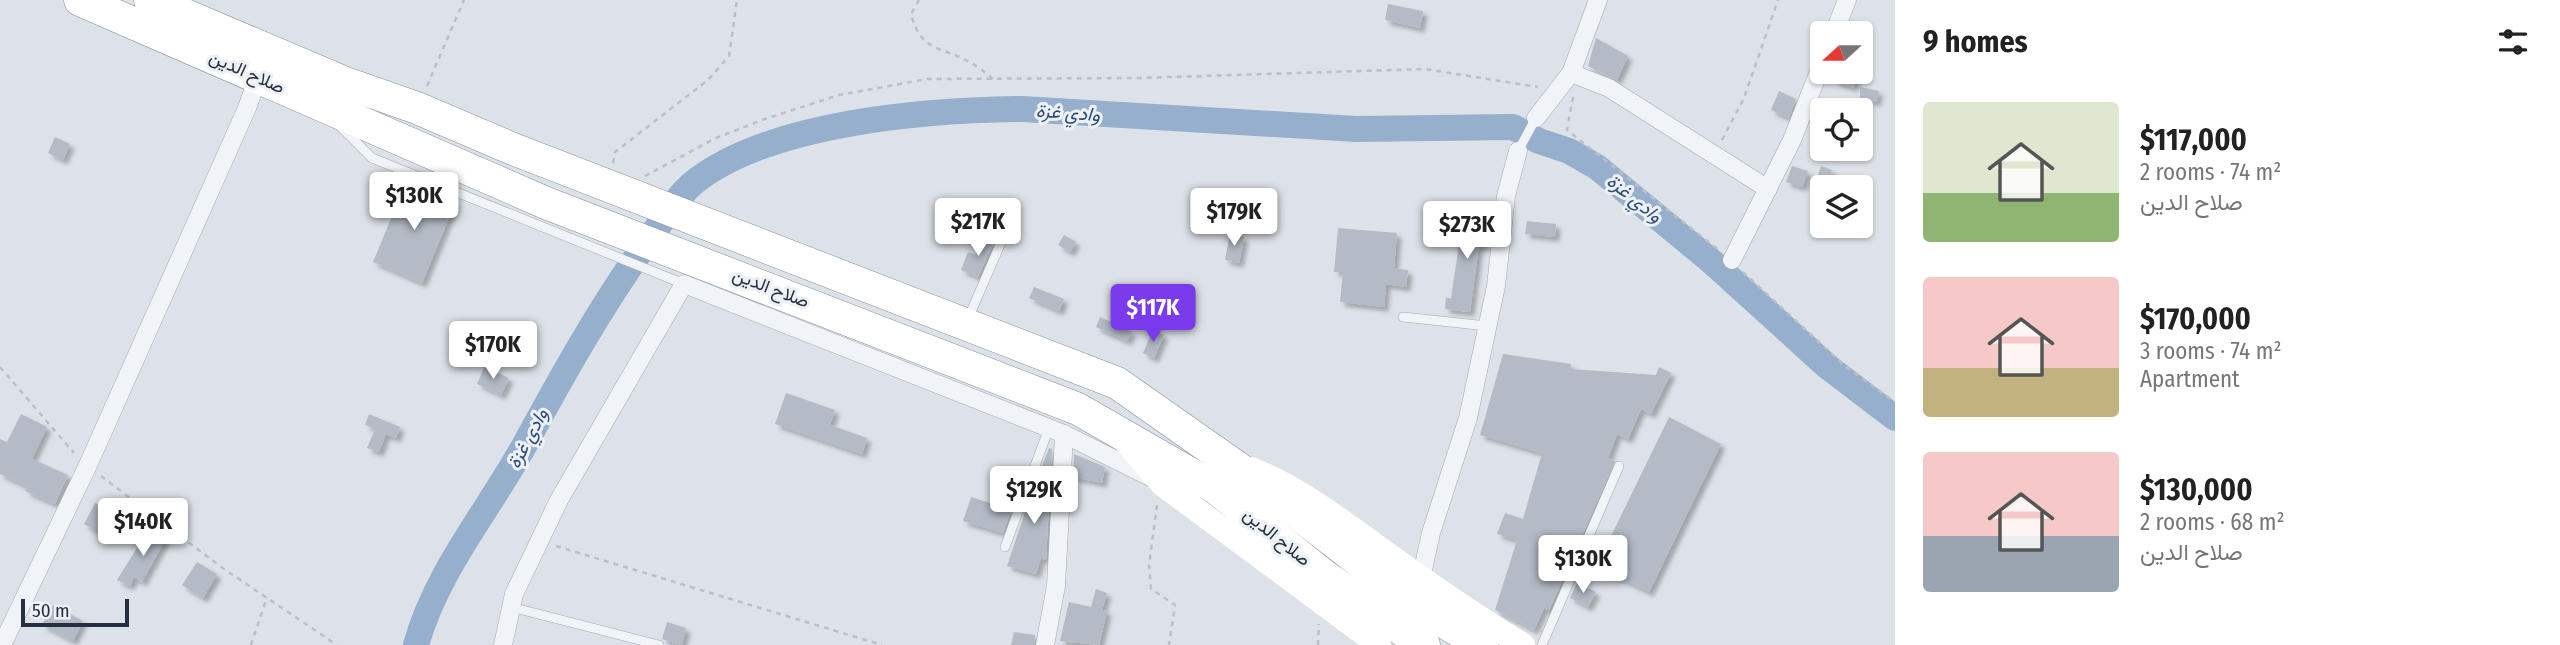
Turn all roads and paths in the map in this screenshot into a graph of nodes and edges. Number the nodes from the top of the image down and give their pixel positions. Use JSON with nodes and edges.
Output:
{"nodes":[{"id":1,"x":80,"y":0,"type":"edge"},
{"id":2,"x":150,"y":0,"type":"edge"},
{"id":3,"x":464,"y":0,"type":"edge"},
{"id":4,"x":737,"y":0,"type":"edge"},
{"id":5,"x":919,"y":0,"type":"edge"},
{"id":6,"x":1598,"y":0,"type":"edge"},
{"id":7,"x":1778,"y":0,"type":"edge"},
{"id":8,"x":1847,"y":0,"type":"edge"},
{"id":9,"x":1839,"y":21,"type":"edge"},
{"id":10,"x":1571,"y":74,"type":"junction"},
{"id":11,"x":258,"y":77,"type":"junction"},
{"id":12,"x":993,"y":79,"type":"junction"},
{"id":13,"x":1813,"y":84,"type":"edge"},
{"id":14,"x":1554,"y":94,"type":"junction"},
{"id":15,"x":319,"y":104,"type":"junction"},
{"id":16,"x":417,"y":108,"type":"junction"},
{"id":17,"x":1536,"y":118,"type":"joint"},
{"id":18,"x":1517,"y":151,"type":"joint"},
{"id":19,"x":1713,"y":156,"type":"junction"},
{"id":20,"x":609,"y":187,"type":"junction"},
{"id":21,"x":1768,"y":188,"type":"junction"},
{"id":22,"x":1016,"y":208,"type":"dead end"},
{"id":23,"x":1732,"y":260,"type":"junction"},
{"id":24,"x":684,"y":284,"type":"junction"},
{"id":25,"x":1403,"y":317,"type":"dead end"},
{"id":26,"x":967,"y":323,"type":"junction"},
{"id":27,"x":1487,"y":326,"type":"junction"},
{"id":28,"x":0,"y":367,"type":"edge"},
{"id":29,"x":1895,"y":402,"type":"edge"},
{"id":30,"x":1056,"y":431,"type":"junction"},
{"id":31,"x":1117,"y":431,"type":"junction"},
{"id":32,"x":88,"y":465,"type":"junction"},
{"id":33,"x":1619,"y":466,"type":"dead end"},
{"id":34,"x":1163,"y":484,"type":"junction"},
{"id":35,"x":540,"y":541,"type":"junction"},
{"id":36,"x":1005,"y":547,"type":"dead end"},
{"id":37,"x":1418,"y":591,"type":"junction"},
{"id":38,"x":267,"y":597,"type":"junction"},
{"id":39,"x":512,"y":607,"type":"junction"},
{"id":40,"x":1373,"y":643,"type":"edge"},
{"id":41,"x":2,"y":645,"type":"edge"},
{"id":42,"x":251,"y":645,"type":"edge"},
{"id":43,"x":337,"y":645,"type":"edge"},
{"id":44,"x":503,"y":645,"type":"edge"},
{"id":45,"x":659,"y":645,"type":"edge"},
{"id":46,"x":882,"y":645,"type":"edge"},
{"id":47,"x":1045,"y":645,"type":"edge"},
{"id":48,"x":1169,"y":645,"type":"edge"},
{"id":49,"x":1424,"y":645,"type":"edge"},
{"id":50,"x":1482,"y":645,"type":"edge"},
{"id":51,"x":1523,"y":645,"type":"edge"},
{"id":52,"x":1542,"y":645,"type":"edge"}],
"edges":[{"from":1,"to":11,"type":"highway","name":"صلاح الدين"},
{"from":2,"to":16,"type":"highway","name":"صلاح الدين"},
{"from":3,"to":16,"type":"path"},
{"from":4,"to":20,"type":"path"},
{"from":5,"to":12,"type":"path"},
{"from":6,"to":10,"type":"street"},
{"from":7,"to":19,"type":"path"},
{"from":8,"to":9,"type":"street"},
{"from":10,"to":14,"type":"street"},
{"from":10,"to":19,"type":"street"},
{"from":10,"to":23,"type":"path"},
{"from":11,"to":15,"type":"highway","name":"صلاح الدين"},
{"from":11,"to":32,"type":"street"},
{"from":12,"to":14,"type":"path"},
{"from":12,"to":20,"type":"path"},
{"from":13,"to":21,"type":"street"},
{"from":14,"to":17,"type":"street"},
{"from":15,"to":24,"type":"lane"},
{"from":15,"to":31,"type":"highway","name":"صلاح الدين"},
{"from":16,"to":20,"type":"highway","name":"صلاح الدين"},
{"from":17,"to":18,"type":"lane"},
{"from":18,"to":27,"type":"street"},
{"from":19,"to":21,"type":"street"},
{"from":20,"to":26,"type":"highway","name":"صلاح الدين"},
{"from":21,"to":23,"type":"street"},
{"from":22,"to":26,"type":"lane"},
{"from":23,"to":29,"type":"path"},
{"from":24,"to":30,"type":"street"},
{"from":24,"to":35,"type":"street"},
{"from":25,"to":27,"type":"lane"},
{"from":26,"to":37,"type":"highway","name":"صلاح الدين"},
{"from":27,"to":37,"type":"street"},
{"from":28,"to":32,"type":"path"},
{"from":30,"to":34,"type":"street"},
{"from":30,"to":36,"type":"lane"},
{"from":30,"to":47,"type":"street"},
{"from":31,"to":34,"type":"main road"},
{"from":31,"to":49,"type":"highway","name":"صلاح الدين"},
{"from":32,"to":38,"type":"path"},
{"from":32,"to":41,"type":"street"},
{"from":33,"to":52,"type":"lane"},
{"from":34,"to":40,"type":"main road"},
{"from":34,"to":48,"type":"path"},
{"from":35,"to":39,"type":"street"},
{"from":35,"to":46,"type":"path"},
{"from":37,"to":50,"type":"highway","name":"صلاح الدين"},
{"from":37,"to":51,"type":"main road"},
{"from":38,"to":42,"type":"path"},
{"from":38,"to":43,"type":"path"},
{"from":39,"to":44,"type":"street"},
{"from":39,"to":45,"type":"lane"}]}
